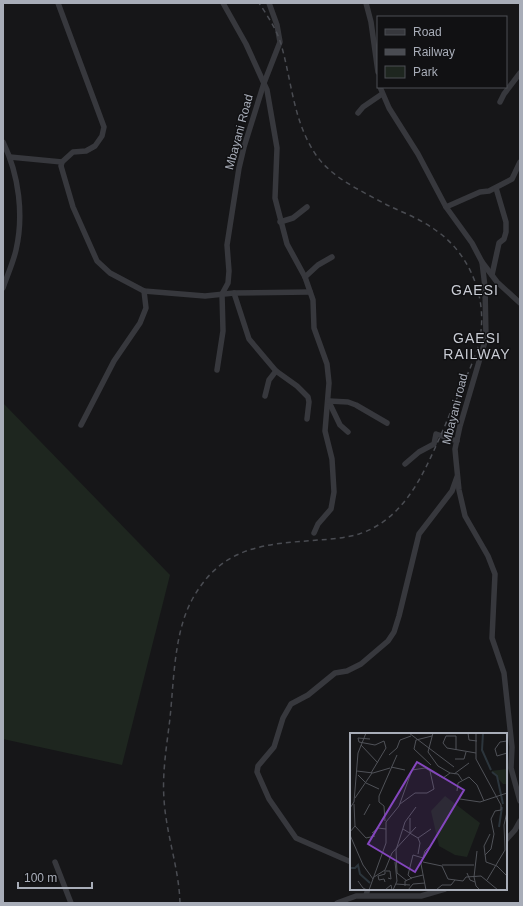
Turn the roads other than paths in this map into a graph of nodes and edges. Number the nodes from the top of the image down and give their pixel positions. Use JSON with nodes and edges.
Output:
{"nodes":[{"id":1,"x":58,"y":3,"type":"edge"},
{"id":2,"x":223,"y":3,"type":"edge"},
{"id":3,"x":268,"y":3,"type":"edge"},
{"id":4,"x":366,"y":3,"type":"edge"},
{"id":5,"x":377,"y":65,"type":"edge"},
{"id":6,"x":520,"y":73,"type":"edge"},
{"id":7,"x":264,"y":83,"type":"junction"},
{"id":8,"x":380,"y":88,"type":"edge"},
{"id":9,"x":382,"y":94,"type":"junction"},
{"id":10,"x":500,"y":102,"type":"dead end"},
{"id":11,"x":358,"y":113,"type":"dead end"},
{"id":12,"x":3,"y":142,"type":"edge"},
{"id":13,"x":10,"y":157,"type":"junction"},
{"id":14,"x":62,"y":162,"type":"junction"},
{"id":15,"x":520,"y":162,"type":"edge"},
{"id":16,"x":496,"y":188,"type":"junction"},
{"id":17,"x":307,"y":207,"type":"dead end"},
{"id":18,"x":446,"y":208,"type":"junction"},
{"id":19,"x":280,"y":222,"type":"junction"},
{"id":20,"x":332,"y":257,"type":"dead end"},
{"id":21,"x":482,"y":262,"type":"junction"},
{"id":22,"x":492,"y":275,"type":"junction"},
{"id":23,"x":305,"y":277,"type":"junction"},
{"id":24,"x":3,"y":288,"type":"edge"},
{"id":25,"x":144,"y":291,"type":"junction"},
{"id":26,"x":310,"y":292,"type":"junction"},
{"id":27,"x":234,"y":293,"type":"junction"},
{"id":28,"x":222,"y":294,"type":"junction"},
{"id":29,"x":520,"y":303,"type":"edge"},
{"id":30,"x":216,"y":370,"type":"dead end"},
{"id":31,"x":276,"y":371,"type":"junction"},
{"id":32,"x":265,"y":396,"type":"dead end"},
{"id":33,"x":328,"y":399,"type":"junction"},
{"id":34,"x":307,"y":419,"type":"dead end"},
{"id":35,"x":387,"y":423,"type":"dead end"},
{"id":36,"x":81,"y":425,"type":"dead end"},
{"id":37,"x":348,"y":432,"type":"dead end"},
{"id":38,"x":457,"y":441,"type":"junction"},
{"id":39,"x":405,"y":464,"type":"dead end"},
{"id":40,"x":458,"y":475,"type":"junction"},
{"id":41,"x":314,"y":533,"type":"dead end"},
{"id":42,"x":520,"y":801,"type":"edge"},
{"id":43,"x":520,"y":821,"type":"edge"},
{"id":44,"x":507,"y":839,"type":"edge"},
{"id":45,"x":55,"y":862,"type":"dead end"},
{"id":46,"x":350,"y":862,"type":"edge"},
{"id":47,"x":368,"y":890,"type":"edge"},
{"id":48,"x":442,"y":890,"type":"edge"},
{"id":49,"x":366,"y":895,"type":"junction"},
{"id":50,"x":72,"y":903,"type":"edge"},
{"id":51,"x":337,"y":903,"type":"edge"}],
"edges":[{"from":1,"to":14,"type":"street"},
{"from":2,"to":7,"type":"street"},
{"from":3,"to":7,"type":"street","name":"Mbayani Road"},
{"from":4,"to":5,"type":"street"},
{"from":6,"to":10,"type":"street"},
{"from":7,"to":19,"type":"street"},
{"from":7,"to":28,"type":"street","name":"Mbayani Road"},
{"from":8,"to":9,"type":"street","name":"Mbayani road"},
{"from":9,"to":11,"type":"street"},
{"from":9,"to":18,"type":"street","name":"Mbayani road"},
{"from":12,"to":13,"type":"street"},
{"from":13,"to":14,"type":"street"},
{"from":13,"to":24,"type":"street"},
{"from":14,"to":25,"type":"street"},
{"from":15,"to":16,"type":"street"},
{"from":16,"to":18,"type":"street"},
{"from":16,"to":22,"type":"street"},
{"from":17,"to":19,"type":"street"},
{"from":18,"to":21,"type":"street","name":"Mbayani road"},
{"from":19,"to":23,"type":"street"},
{"from":20,"to":23,"type":"street"},
{"from":21,"to":22,"type":"street"},
{"from":21,"to":38,"type":"street","name":"Mbayani road"},
{"from":22,"to":29,"type":"street"},
{"from":23,"to":26,"type":"street"},
{"from":25,"to":28,"type":"street"},
{"from":25,"to":36,"type":"street"},
{"from":26,"to":27,"type":"street"},
{"from":26,"to":33,"type":"street"},
{"from":27,"to":28,"type":"street"},
{"from":27,"to":31,"type":"street"},
{"from":28,"to":30,"type":"street"},
{"from":31,"to":32,"type":"street"},
{"from":31,"to":34,"type":"street"},
{"from":33,"to":35,"type":"street"},
{"from":33,"to":37,"type":"street"},
{"from":33,"to":41,"type":"street"},
{"from":38,"to":39,"type":"street"},
{"from":38,"to":40,"type":"street","name":"Mbayani road"},
{"from":40,"to":42,"type":"street","name":"Mbayani road"},
{"from":40,"to":46,"type":"street"},
{"from":43,"to":44,"type":"street"},
{"from":45,"to":50,"type":"street"},
{"from":47,"to":49,"type":"street"},
{"from":48,"to":49,"type":"street"},
{"from":49,"to":51,"type":"street"}]}
